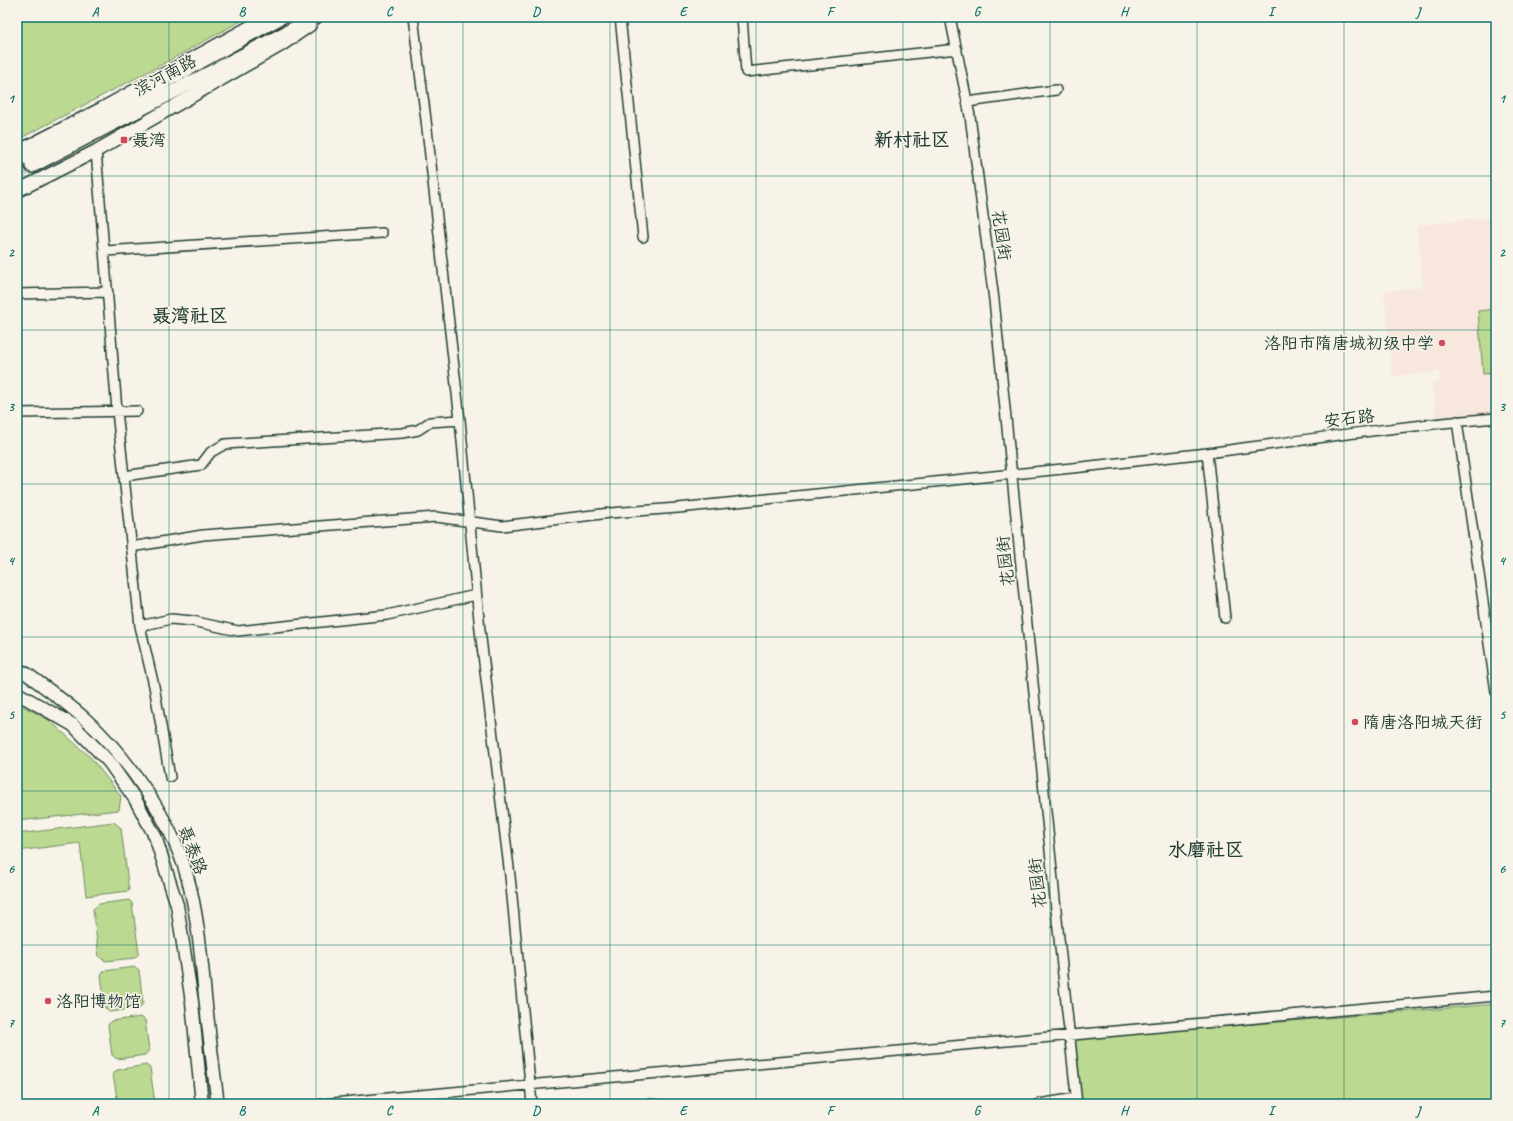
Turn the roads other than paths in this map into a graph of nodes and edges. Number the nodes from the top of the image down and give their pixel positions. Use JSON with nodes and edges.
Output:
{"nodes":[{"id":1,"x":268,"y":17,"type":"edge"},
{"id":2,"x":281,"y":17,"type":"edge"},
{"id":3,"x":316,"y":17,"type":"edge"},
{"id":4,"x":322,"y":17,"type":"edge"},
{"id":5,"x":413,"y":17,"type":"edge"},
{"id":6,"x":620,"y":17,"type":"edge"},
{"id":7,"x":742,"y":17,"type":"edge"},
{"id":8,"x":950,"y":17,"type":"edge"},
{"id":9,"x":957,"y":48,"type":"junction"},
{"id":10,"x":1056,"y":90,"type":"dead end"},
{"id":11,"x":967,"y":102,"type":"junction"},
{"id":12,"x":96,"y":151,"type":"junction"},
{"id":13,"x":25,"y":159,"type":"edge"},
{"id":14,"x":17,"y":191,"type":"edge"},
{"id":15,"x":382,"y":233,"type":"dead end"},
{"id":16,"x":643,"y":237,"type":"dead end"},
{"id":17,"x":105,"y":252,"type":"junction"},
{"id":18,"x":108,"y":292,"type":"junction"},
{"id":19,"x":17,"y":294,"type":"edge"},
{"id":20,"x":118,"y":411,"type":"junction"},
{"id":21,"x":137,"y":411,"type":"dead end"},
{"id":22,"x":17,"y":413,"type":"edge"},
{"id":23,"x":1496,"y":418,"type":"edge"},
{"id":24,"x":460,"y":420,"type":"junction"},
{"id":25,"x":1457,"y":421,"type":"junction"},
{"id":26,"x":1207,"y":453,"type":"junction"},
{"id":27,"x":1012,"y":474,"type":"junction"},
{"id":28,"x":124,"y":476,"type":"junction"},
{"id":29,"x":470,"y":523,"type":"junction"},
{"id":30,"x":132,"y":547,"type":"junction"},
{"id":31,"x":476,"y":595,"type":"junction"},
{"id":32,"x":1225,"y":618,"type":"dead end"},
{"id":33,"x":140,"y":626,"type":"junction"},
{"id":34,"x":17,"y":669,"type":"edge"},
{"id":35,"x":1496,"y":692,"type":"edge"},
{"id":36,"x":17,"y":693,"type":"edge"},
{"id":37,"x":170,"y":777,"type":"dead end"},
{"id":38,"x":1496,"y":996,"type":"edge"},
{"id":39,"x":1069,"y":1035,"type":"junction"},
{"id":40,"x":530,"y":1085,"type":"junction"},
{"id":41,"x":1076,"y":1101,"type":"edge"},
{"id":42,"x":202,"y":1104,"type":"edge"},
{"id":43,"x":218,"y":1104,"type":"edge"},
{"id":44,"x":322,"y":1104,"type":"edge"},
{"id":45,"x":532,"y":1104,"type":"edge"},
{"id":46,"x":1039,"y":1104,"type":"edge"}],
"edges":[{"from":1,"to":13,"type":"main road"},
{"from":2,"to":13,"type":"main road","name":"滨河南路"},
{"from":3,"to":13,"type":"main road","name":"滨河南路"},
{"from":4,"to":12,"type":"main road"},
{"from":5,"to":24,"type":"street"},
{"from":6,"to":16,"type":"street"},
{"from":7,"to":9,"type":"street"},
{"from":8,"to":9,"type":"street","name":"花园街"},
{"from":9,"to":11,"type":"street","name":"花园街"},
{"from":10,"to":11,"type":"street"},
{"from":11,"to":27,"type":"street","name":"花园街"},
{"from":12,"to":14,"type":"main road"},
{"from":12,"to":17,"type":"street"},
{"from":15,"to":17,"type":"street"},
{"from":17,"to":18,"type":"street"},
{"from":18,"to":19,"type":"street"},
{"from":18,"to":20,"type":"street"},
{"from":20,"to":21,"type":"street"},
{"from":20,"to":22,"type":"street"},
{"from":20,"to":28,"type":"street"},
{"from":23,"to":25,"type":"street","name":"安石路"},
{"from":24,"to":28,"type":"street"},
{"from":24,"to":29,"type":"street"},
{"from":25,"to":26,"type":"street","name":"安石路"},
{"from":25,"to":35,"type":"street"},
{"from":26,"to":27,"type":"street","name":"安石路"},
{"from":26,"to":32,"type":"street"},
{"from":27,"to":29,"type":"street","name":"安石路"},
{"from":27,"to":39,"type":"street","name":"花园街"},
{"from":28,"to":30,"type":"street"},
{"from":29,"to":30,"type":"street","name":"安石路"},
{"from":29,"to":31,"type":"street"},
{"from":30,"to":33,"type":"street"},
{"from":31,"to":33,"type":"street"},
{"from":31,"to":40,"type":"street"},
{"from":33,"to":37,"type":"street"},
{"from":34,"to":43,"type":"main road","name":"聂泰路"},
{"from":36,"to":42,"type":"main road","name":"聂泰路"},
{"from":38,"to":39,"type":"street"},
{"from":39,"to":40,"type":"street"},
{"from":39,"to":41,"type":"street","name":"花园街"},
{"from":40,"to":44,"type":"street"},
{"from":40,"to":45,"type":"street"},
{"from":41,"to":46,"type":"street"}]}
